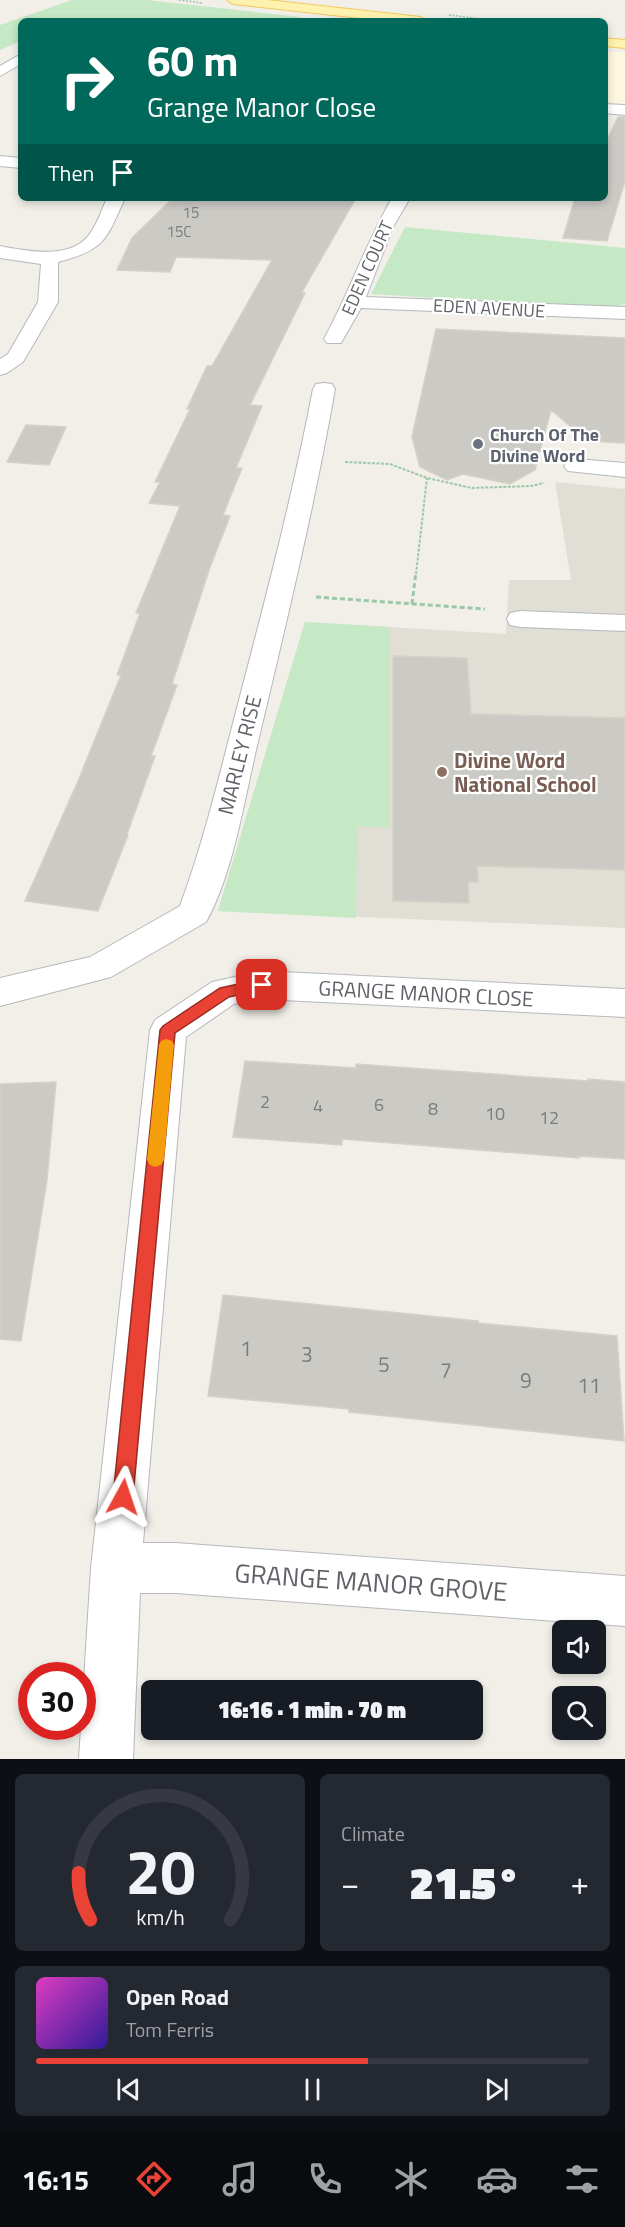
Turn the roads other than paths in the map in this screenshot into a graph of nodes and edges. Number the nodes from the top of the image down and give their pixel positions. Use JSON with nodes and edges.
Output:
{"nodes":[{"id":1,"x":233,"y":0,"type":"edge"},
{"id":2,"x":394,"y":18,"type":"edge"},
{"id":3,"x":608,"y":42,"type":"edge"},
{"id":4,"x":625,"y":44,"type":"edge"},
{"id":5,"x":18,"y":60,"type":"edge"},
{"id":6,"x":0,"y":72,"type":"edge"},
{"id":7,"x":608,"y":108,"type":"edge"},
{"id":8,"x":625,"y":110,"type":"edge"},
{"id":9,"x":0,"y":161,"type":"edge"},
{"id":10,"x":18,"y":163,"type":"edge"},
{"id":11,"x":115,"y":201,"type":"edge"},
{"id":12,"x":399,"y":201,"type":"edge"},
{"id":13,"x":0,"y":252,"type":"edge"},
{"id":14,"x":46,"y":259,"type":"junction"},
{"id":15,"x":354,"y":302,"type":"junction"},
{"id":16,"x":625,"y":313,"type":"edge"},
{"id":17,"x":334,"y":339,"type":"dead end"},
{"id":18,"x":0,"y":369,"type":"edge"},
{"id":19,"x":324,"y":388,"type":"dead end"},
{"id":20,"x":576,"y":466,"type":"dead end"},
{"id":21,"x":625,"y":470,"type":"edge"},
{"id":22,"x":520,"y":619,"type":"dead end"},
{"id":23,"x":625,"y":623,"type":"edge"},
{"id":24,"x":0,"y":992,"type":"edge"},
{"id":25,"x":625,"y":1003,"type":"edge"},
{"id":26,"x":116,"y":1568,"type":"junction"},
{"id":27,"x":625,"y":1601,"type":"edge"},
{"id":28,"x":106,"y":1759,"type":"edge"}],
"edges":[{"from":1,"to":2,"type":"main road"},
{"from":3,"to":4,"type":"main road"},
{"from":5,"to":6,"type":"street"},
{"from":7,"to":8,"type":"street"},
{"from":9,"to":10,"type":"street"},
{"from":11,"to":14,"type":"street"},
{"from":12,"to":15,"type":"street","name":"EDEN COURT"},
{"from":13,"to":14,"type":"street"},
{"from":14,"to":18,"type":"street"},
{"from":15,"to":16,"type":"street","name":"EDEN AVENUE"},
{"from":15,"to":17,"type":"street","name":"EDEN COURT"},
{"from":19,"to":24,"type":"street","name":"MARLEY RISE"},
{"from":20,"to":21,"type":"street"},
{"from":22,"to":23,"type":"street"},
{"from":25,"to":26,"type":"street","name":"GRANGE MANOR CLOSE"},
{"from":26,"to":27,"type":"street","name":"GRANGE MANOR GROVE"},
{"from":26,"to":28,"type":"street"}]}
